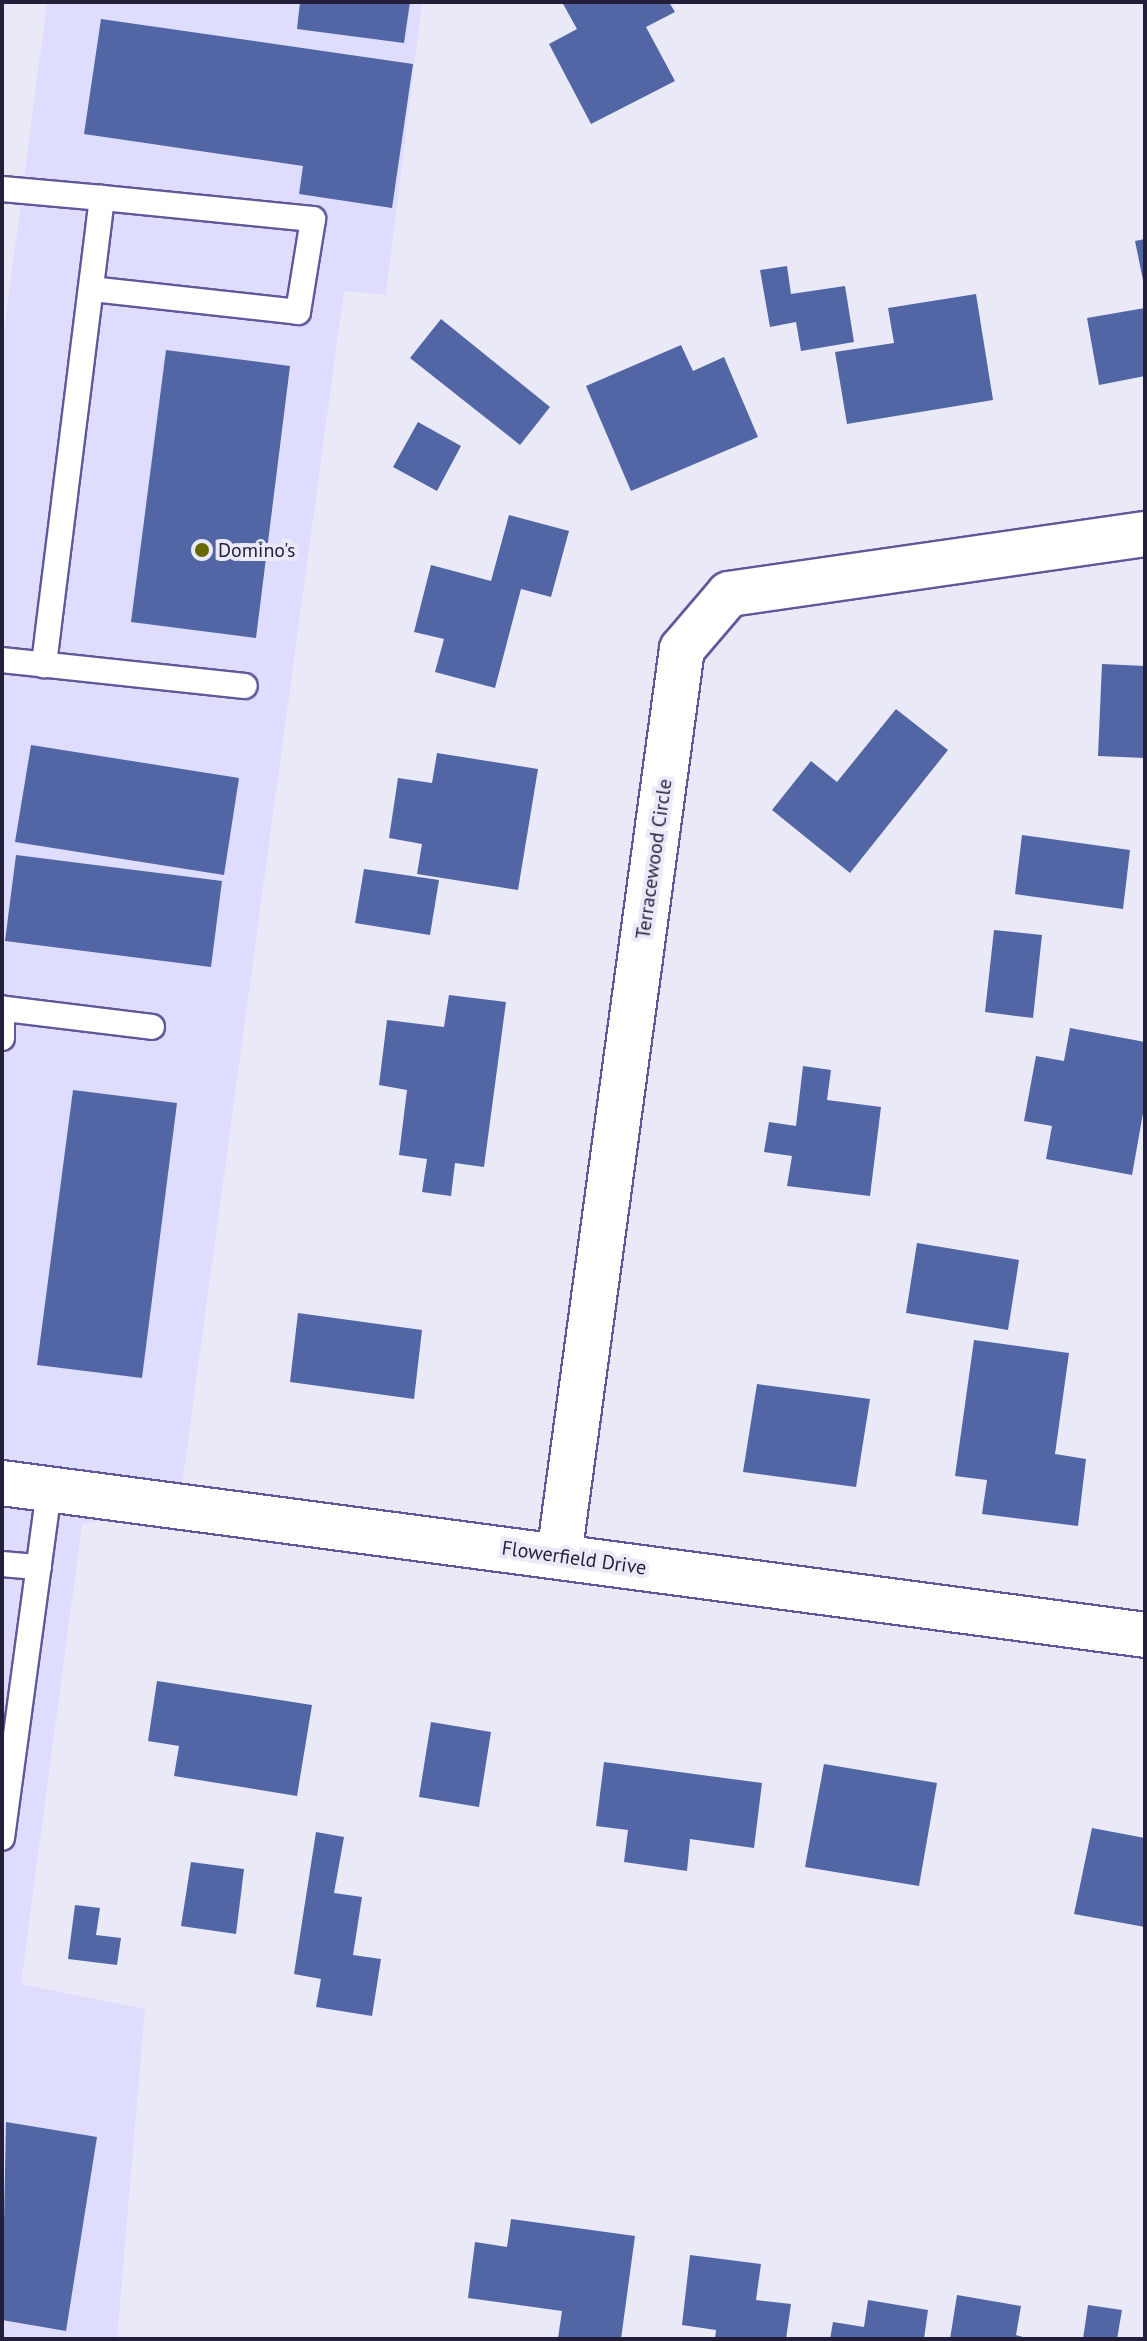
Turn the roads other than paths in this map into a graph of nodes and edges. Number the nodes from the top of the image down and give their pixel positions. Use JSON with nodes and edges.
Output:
{"nodes":[{"id":1,"x":2,"y":189,"type":"edge"},
{"id":2,"x":102,"y":198,"type":"junction"},
{"id":3,"x":91,"y":289,"type":"junction"},
{"id":4,"x":1145,"y":534,"type":"edge"},
{"id":5,"x":2,"y":660,"type":"edge"},
{"id":6,"x":44,"y":665,"type":"junction"},
{"id":7,"x":245,"y":686,"type":"dead end"},
{"id":8,"x":4,"y":1009,"type":"edge"},
{"id":9,"x":152,"y":1027,"type":"dead end"},
{"id":10,"x":2,"y":1038,"type":"edge"},
{"id":11,"x":2,"y":1483,"type":"edge"},
{"id":12,"x":49,"y":1489,"type":"junction"},
{"id":13,"x":559,"y":1556,"type":"junction"},
{"id":14,"x":2,"y":1564,"type":"edge"},
{"id":15,"x":39,"y":1567,"type":"junction"},
{"id":16,"x":1145,"y":1635,"type":"edge"},
{"id":17,"x":2,"y":1838,"type":"edge"}],
"edges":[{"from":1,"to":2,"type":"lane"},
{"from":2,"to":3,"type":"lane"},
{"from":2,"to":3,"type":"lane"},
{"from":3,"to":6,"type":"lane"},
{"from":4,"to":13,"type":"street","name":"Terracewood Circle"},
{"from":5,"to":6,"type":"lane"},
{"from":6,"to":7,"type":"lane"},
{"from":8,"to":9,"type":"lane"},
{"from":8,"to":10,"type":"lane"},
{"from":11,"to":12,"type":"street","name":"Flowerfield Drive"},
{"from":12,"to":13,"type":"street","name":"Flowerfield Drive"},
{"from":12,"to":15,"type":"lane"},
{"from":13,"to":16,"type":"street","name":"Flowerfield Drive"},
{"from":14,"to":15,"type":"lane"},
{"from":15,"to":17,"type":"lane"}]}
